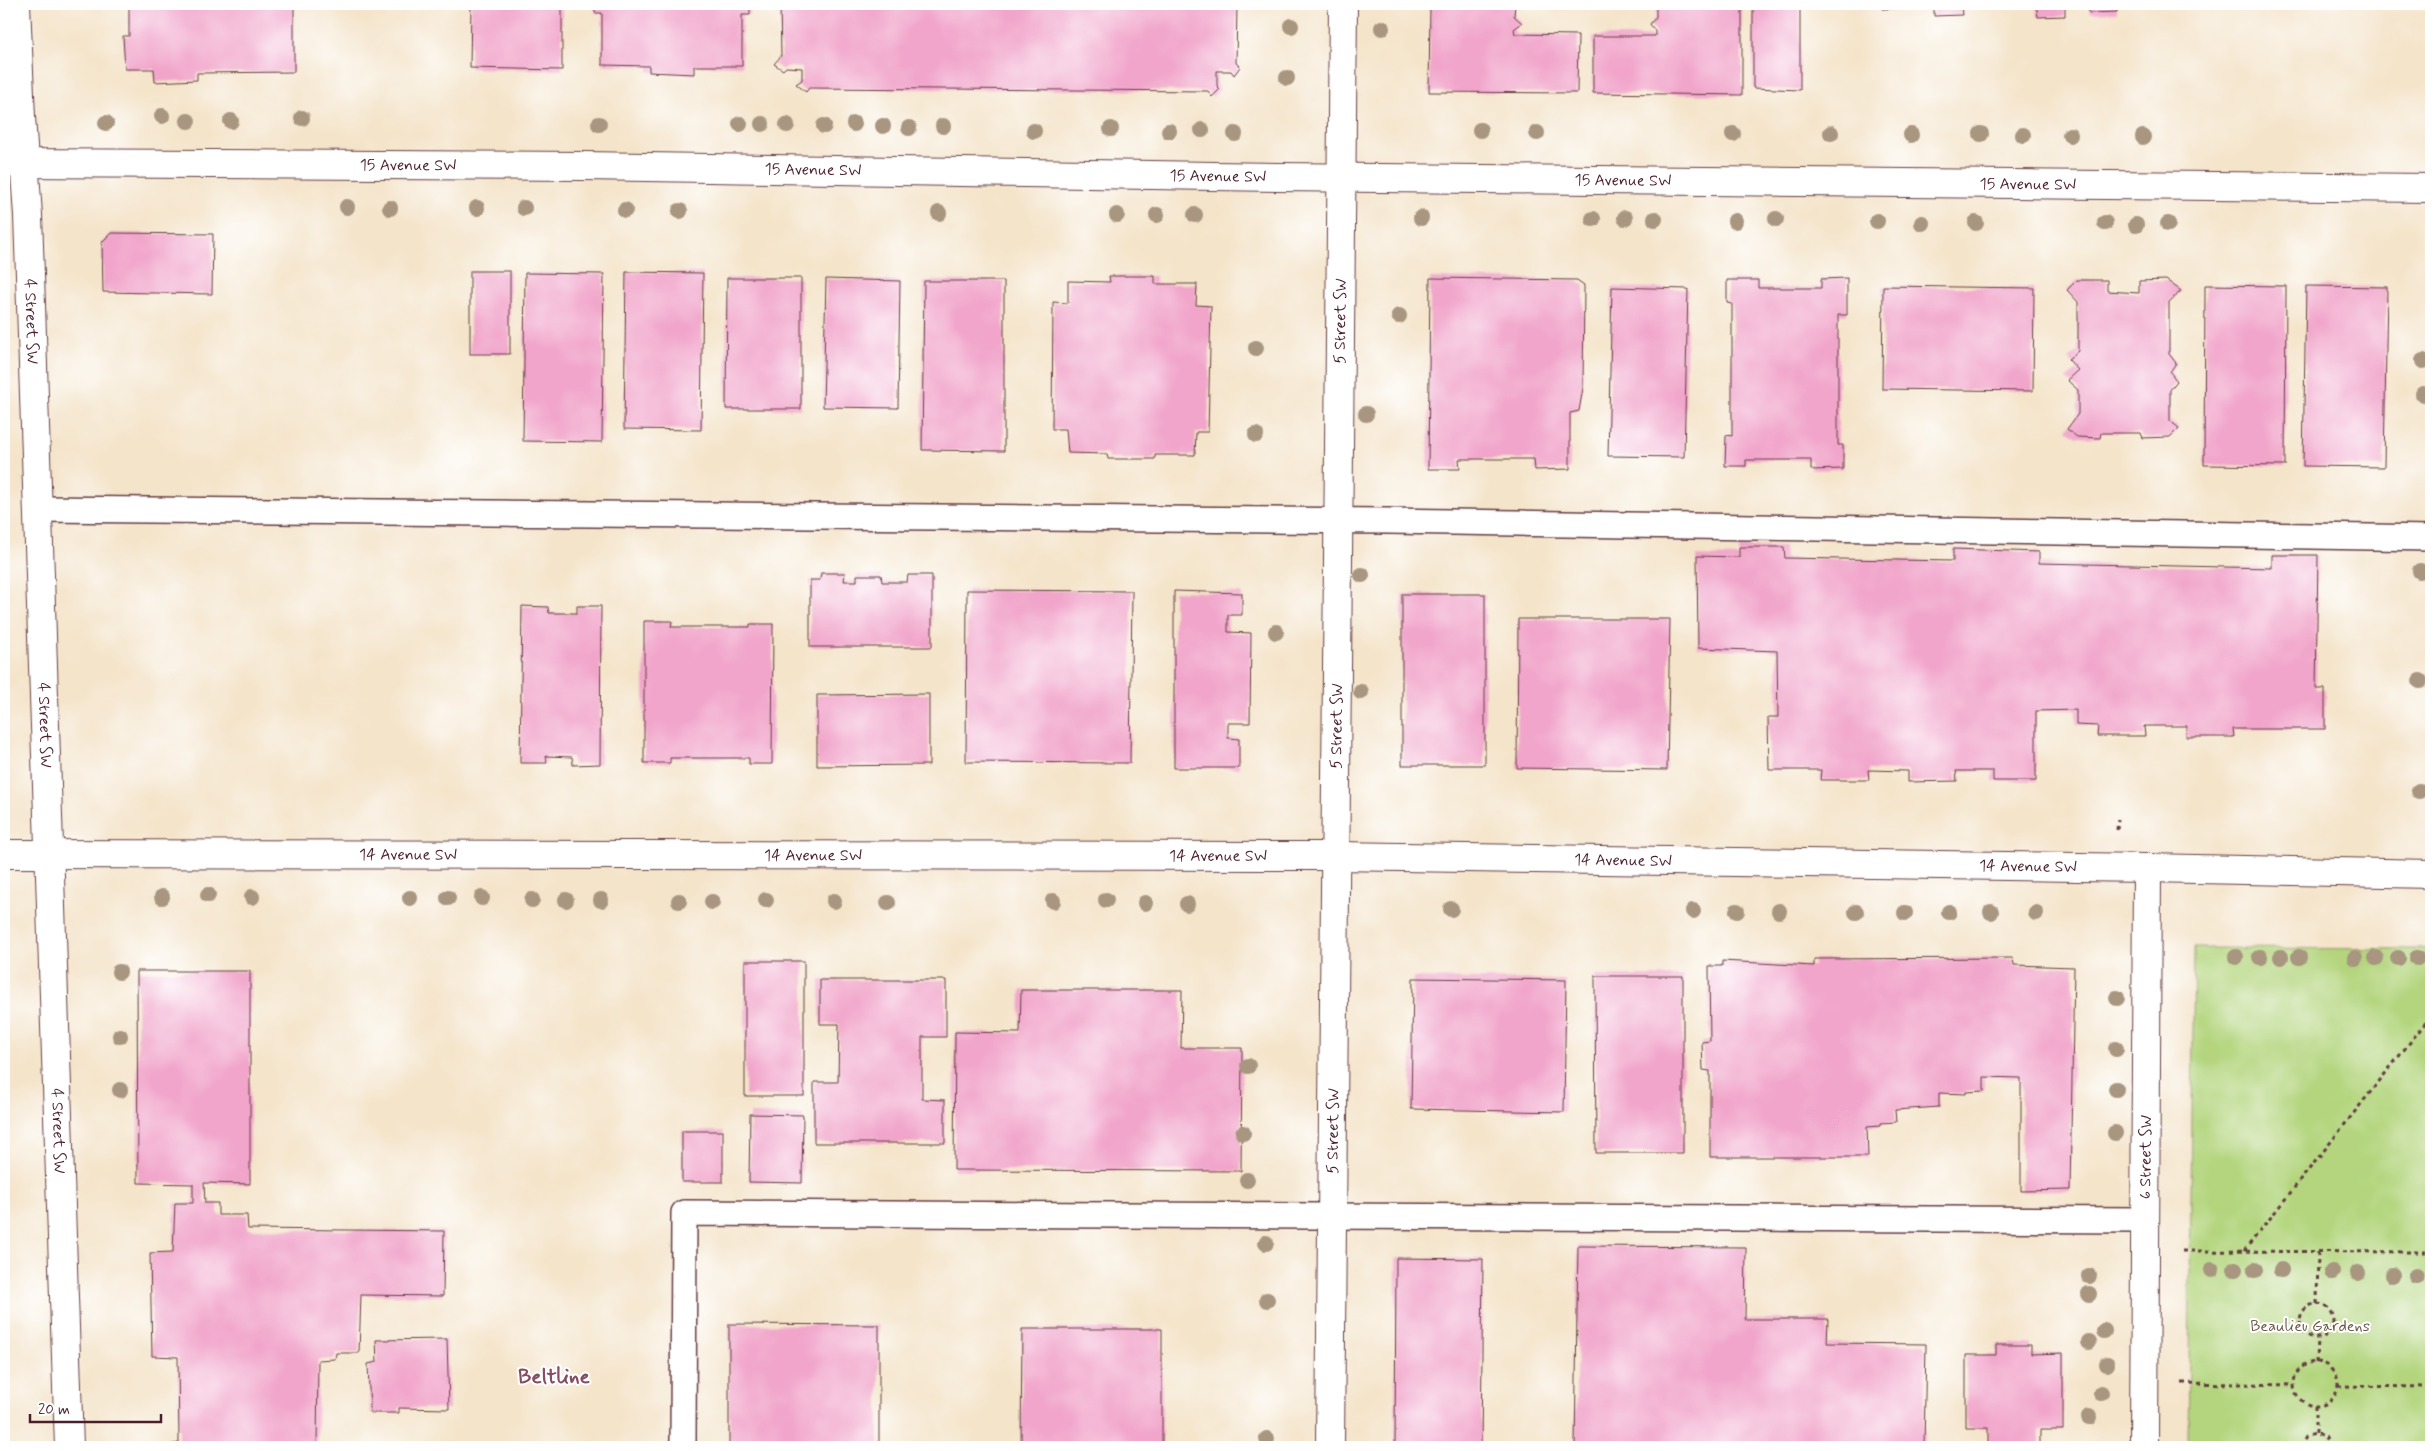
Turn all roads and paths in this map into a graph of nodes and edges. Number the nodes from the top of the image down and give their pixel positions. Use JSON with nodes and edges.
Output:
{"nodes":[{"id":1,"x":16,"y":4,"type":"edge"},
{"id":2,"x":1343,"y":4,"type":"edge"},
{"id":3,"x":14,"y":162,"type":"edge"},
{"id":4,"x":1343,"y":178,"type":"junction"},
{"id":5,"x":2431,"y":188,"type":"edge"},
{"id":6,"x":38,"y":509,"type":"junction"},
{"id":7,"x":1339,"y":521,"type":"junction"},
{"id":8,"x":2431,"y":538,"type":"edge"},
{"id":9,"x":2118,"y":820,"type":"dead end"},
{"id":10,"x":2117,"y":831,"type":"dead end"},
{"id":11,"x":4,"y":854,"type":"edge"},
{"id":12,"x":50,"y":854,"type":"junction"},
{"id":13,"x":1335,"y":856,"type":"junction"},
{"id":14,"x":2147,"y":868,"type":"junction"},
{"id":15,"x":2431,"y":874,"type":"edge"},
{"id":16,"x":2431,"y":1016,"type":"edge"},
{"id":17,"x":1332,"y":1216,"type":"junction"},
{"id":18,"x":2145,"y":1220,"type":"junction"},
{"id":19,"x":2244,"y":1251,"type":"junction"},
{"id":20,"x":2318,"y":1251,"type":"junction"},
{"id":21,"x":2176,"y":1252,"type":"dead end"},
{"id":22,"x":2431,"y":1252,"type":"edge"},
{"id":23,"x":2317,"y":1304,"type":"junction"},
{"id":24,"x":2317,"y":1337,"type":"junction"},
{"id":25,"x":2316,"y":1363,"type":"junction"},
{"id":26,"x":2181,"y":1383,"type":"dead end"},
{"id":27,"x":2294,"y":1385,"type":"junction"},
{"id":28,"x":2338,"y":1386,"type":"junction"},
{"id":29,"x":2431,"y":1387,"type":"edge"},
{"id":30,"x":2315,"y":1406,"type":"junction"},
{"id":31,"x":2315,"y":1434,"type":"junction"},
{"id":32,"x":69,"y":1447,"type":"edge"},
{"id":33,"x":683,"y":1447,"type":"edge"},
{"id":34,"x":1330,"y":1447,"type":"edge"},
{"id":35,"x":2144,"y":1447,"type":"edge"},
{"id":36,"x":2299,"y":1447,"type":"edge"},
{"id":37,"x":2331,"y":1447,"type":"edge"}],
"edges":[{"from":1,"to":3,"type":"street","name":"4 Street SW"},
{"from":2,"to":4,"type":"street","name":"5 Street SW"},
{"from":3,"to":4,"type":"street","name":"15 Avenue SW"},
{"from":3,"to":6,"type":"street","name":"4 Street SW"},
{"from":4,"to":5,"type":"street","name":"15 Avenue SW"},
{"from":4,"to":7,"type":"street","name":"5 Street SW"},
{"from":6,"to":7,"type":"lane"},
{"from":6,"to":12,"type":"street","name":"4 Street SW"},
{"from":7,"to":8,"type":"lane"},
{"from":7,"to":13,"type":"street","name":"5 Street SW"},
{"from":9,"to":10,"type":"path"},
{"from":11,"to":12,"type":"street","name":"14 Avenue SW"},
{"from":12,"to":13,"type":"street","name":"14 Avenue SW"},
{"from":12,"to":32,"type":"street","name":"4 Street SW"},
{"from":13,"to":14,"type":"street","name":"14 Avenue SW"},
{"from":13,"to":17,"type":"street","name":"5 Street SW"},
{"from":14,"to":15,"type":"street","name":"14 Avenue SW"},
{"from":14,"to":18,"type":"street","name":"6 Street SW"},
{"from":16,"to":19,"type":"path"},
{"from":17,"to":18,"type":"lane"},
{"from":17,"to":33,"type":"lane"},
{"from":17,"to":34,"type":"street","name":"5 Street SW"},
{"from":18,"to":35,"type":"street","name":"6 Street SW"},
{"from":19,"to":20,"type":"path"},
{"from":19,"to":21,"type":"path"},
{"from":20,"to":22,"type":"path"},
{"from":20,"to":23,"type":"path"},
{"from":23,"to":24,"type":"path"},
{"from":23,"to":24,"type":"path"},
{"from":24,"to":25,"type":"path"},
{"from":25,"to":27,"type":"path"},
{"from":25,"to":28,"type":"path"},
{"from":26,"to":27,"type":"path"},
{"from":27,"to":30,"type":"path"},
{"from":28,"to":29,"type":"path"},
{"from":28,"to":30,"type":"path"},
{"from":30,"to":31,"type":"path"},
{"from":31,"to":36,"type":"path"},
{"from":31,"to":37,"type":"path"}]}
